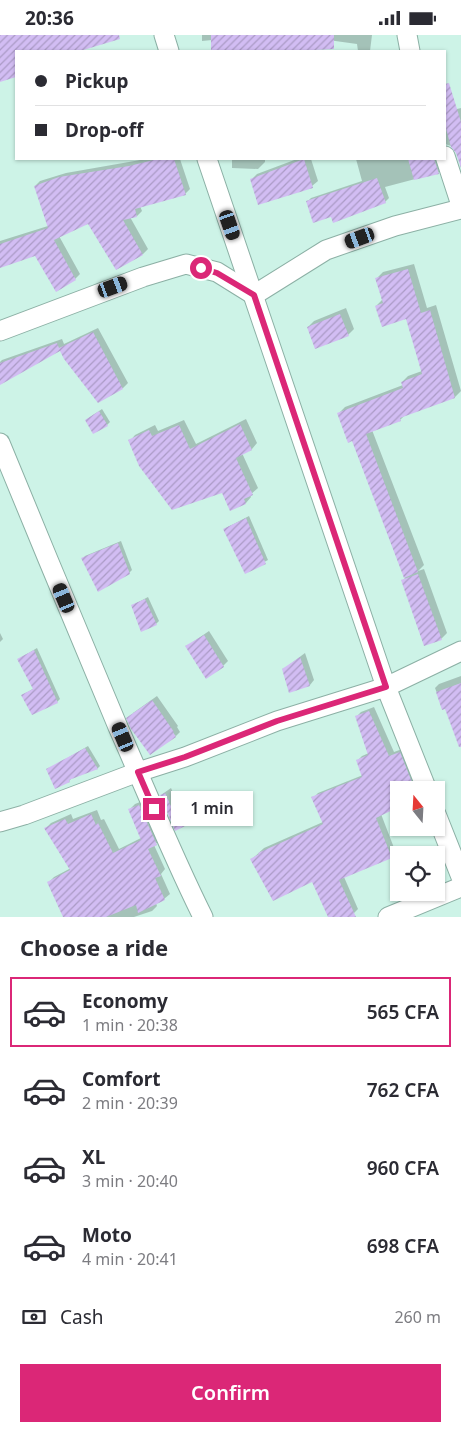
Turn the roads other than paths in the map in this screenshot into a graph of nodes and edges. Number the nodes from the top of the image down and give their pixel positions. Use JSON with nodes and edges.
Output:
{"nodes":[{"id":1,"x":164,"y":35,"type":"edge"},
{"id":2,"x":407,"y":35,"type":"edge"},
{"id":3,"x":170,"y":50,"type":"edge"},
{"id":4,"x":410,"y":50,"type":"edge"},
{"id":5,"x":207,"y":160,"type":"edge"},
{"id":6,"x":446,"y":160,"type":"edge"},
{"id":7,"x":461,"y":205,"type":"edge"},
{"id":8,"x":461,"y":209,"type":"edge"},
{"id":9,"x":254,"y":295,"type":"junction"},
{"id":10,"x":0,"y":331,"type":"edge"},
{"id":11,"x":0,"y":443,"type":"edge"},
{"id":12,"x":461,"y":651,"type":"edge"},
{"id":13,"x":386,"y":687,"type":"junction"},
{"id":14,"x":138,"y":772,"type":"junction"},
{"id":15,"x":423,"y":781,"type":"edge"},
{"id":16,"x":0,"y":823,"type":"edge"},
{"id":17,"x":445,"y":836,"type":"edge"},
{"id":18,"x":461,"y":877,"type":"edge"},
{"id":19,"x":461,"y":887,"type":"edge"},
{"id":20,"x":203,"y":917,"type":"edge"},
{"id":21,"x":388,"y":917,"type":"edge"}],
"edges":[{"from":1,"to":3,"type":"street"},
{"from":2,"to":4,"type":"street"},
{"from":5,"to":9,"type":"street"},
{"from":6,"to":7,"type":"street"},
{"from":8,"to":9,"type":"street"},
{"from":9,"to":10,"type":"street"},
{"from":9,"to":13,"type":"street"},
{"from":11,"to":14,"type":"street"},
{"from":12,"to":13,"type":"street"},
{"from":13,"to":14,"type":"street"},
{"from":13,"to":15,"type":"street"},
{"from":14,"to":16,"type":"street"},
{"from":14,"to":20,"type":"street"},
{"from":17,"to":18,"type":"street"},
{"from":19,"to":21,"type":"street"}]}
